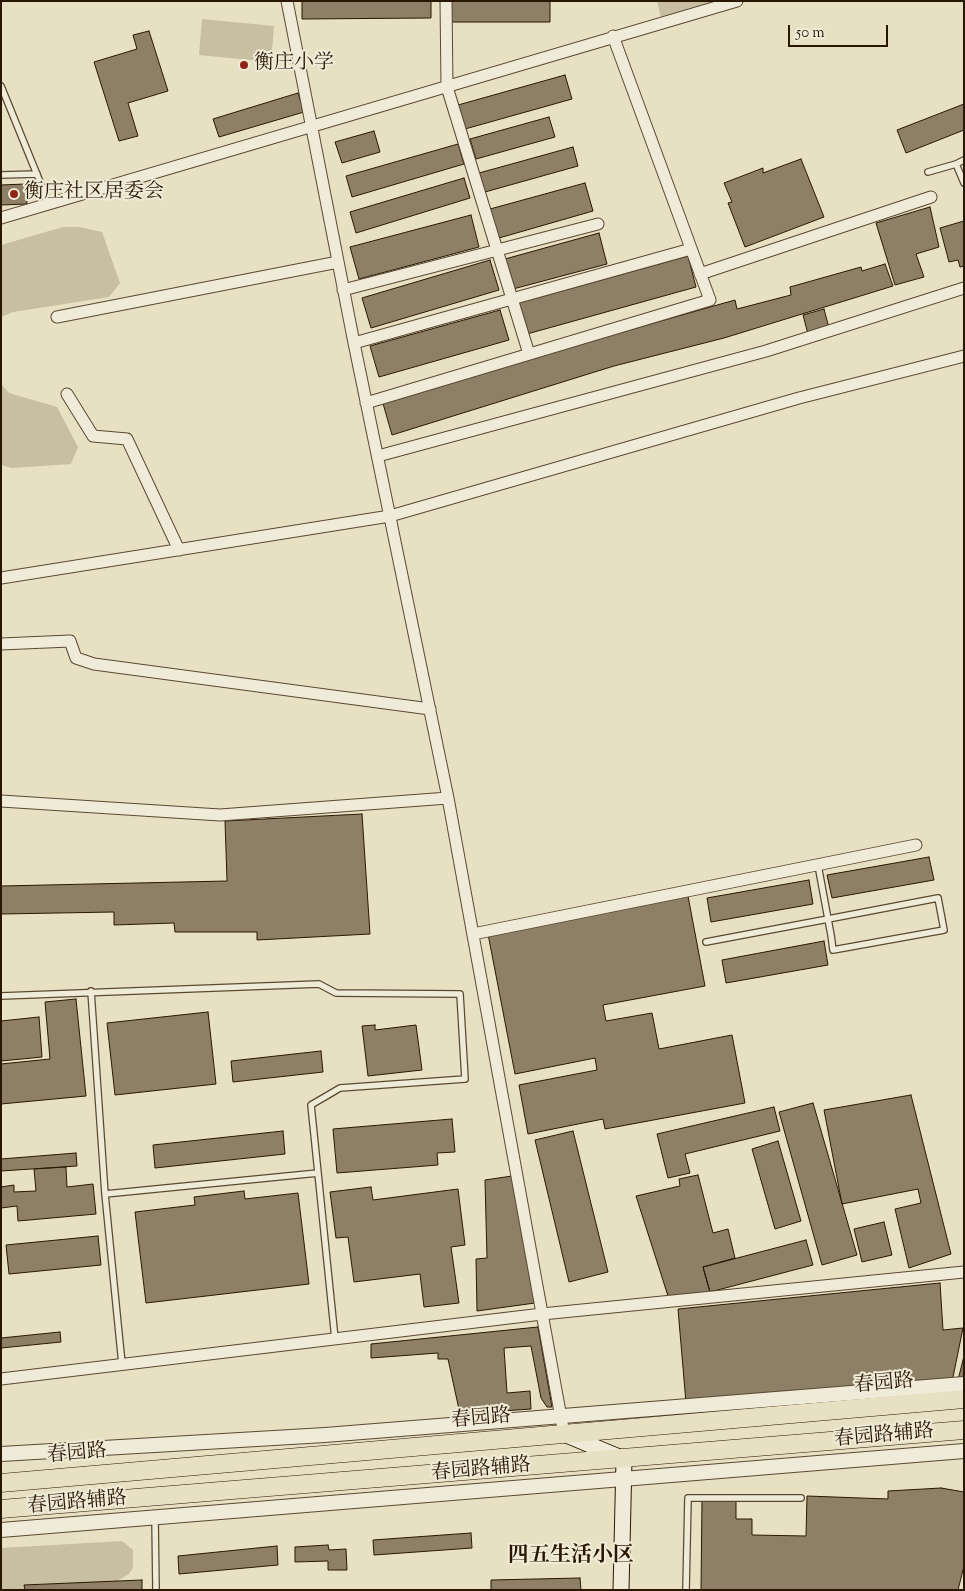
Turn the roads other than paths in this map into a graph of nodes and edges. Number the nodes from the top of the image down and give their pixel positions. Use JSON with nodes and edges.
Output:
{"nodes":[{"id":1,"x":286,"y":1,"type":"edge"},
{"id":2,"x":446,"y":1,"type":"edge"},
{"id":3,"x":736,"y":1,"type":"edge"},
{"id":4,"x":612,"y":36,"type":"junction"},
{"id":5,"x":1,"y":86,"type":"edge"},
{"id":6,"x":447,"y":86,"type":"junction"},
{"id":7,"x":311,"y":128,"type":"junction"},
{"id":8,"x":964,"y":160,"type":"edge"},
{"id":9,"x":956,"y":164,"type":"junction"},
{"id":10,"x":928,"y":172,"type":"dead end"},
{"id":11,"x":37,"y":174,"type":"junction"},
{"id":12,"x":1,"y":176,"type":"edge"},
{"id":13,"x":964,"y":183,"type":"edge"},
{"id":14,"x":931,"y":197,"type":"dead end"},
{"id":15,"x":49,"y":204,"type":"junction"},
{"id":16,"x":1,"y":218,"type":"edge"},
{"id":17,"x":598,"y":224,"type":"dead end"},
{"id":18,"x":496,"y":249,"type":"junction"},
{"id":19,"x":691,"y":249,"type":"junction"},
{"id":20,"x":338,"y":262,"type":"junction"},
{"id":21,"x":700,"y":274,"type":"junction"},
{"id":22,"x":964,"y":288,"type":"edge"},
{"id":23,"x":343,"y":290,"type":"junction"},
{"id":24,"x":512,"y":299,"type":"junction"},
{"id":25,"x":56,"y":317,"type":"dead end"},
{"id":26,"x":354,"y":343,"type":"junction"},
{"id":27,"x":528,"y":354,"type":"junction"},
{"id":28,"x":964,"y":356,"type":"edge"},
{"id":29,"x":67,"y":394,"type":"dead end"},
{"id":30,"x":366,"y":403,"type":"junction"},
{"id":31,"x":378,"y":456,"type":"junction"},
{"id":32,"x":390,"y":516,"type":"junction"},
{"id":33,"x":178,"y":550,"type":"junction"},
{"id":34,"x":1,"y":578,"type":"edge"},
{"id":35,"x":1,"y":644,"type":"edge"},
{"id":36,"x":430,"y":709,"type":"junction"},
{"id":37,"x":448,"y":798,"type":"junction"},
{"id":38,"x":1,"y":801,"type":"edge"},
{"id":39,"x":916,"y":844,"type":"dead end"},
{"id":40,"x":818,"y":865,"type":"junction"},
{"id":41,"x":828,"y":919,"type":"junction"},
{"id":42,"x":473,"y":934,"type":"junction"},
{"id":43,"x":706,"y":942,"type":"dead end"},
{"id":44,"x":91,"y":991,"type":"junction"},
{"id":45,"x":1,"y":996,"type":"edge"},
{"id":46,"x":318,"y":1173,"type":"junction"},
{"id":47,"x":104,"y":1194,"type":"junction"},
{"id":48,"x":964,"y":1272,"type":"edge"},
{"id":49,"x":542,"y":1314,"type":"junction"},
{"id":50,"x":335,"y":1339,"type":"junction"},
{"id":51,"x":122,"y":1364,"type":"junction"},
{"id":52,"x":1,"y":1379,"type":"edge"},
{"id":53,"x":964,"y":1384,"type":"edge"},
{"id":54,"x":964,"y":1399,"type":"edge"},
{"id":55,"x":560,"y":1417,"type":"junction"},
{"id":56,"x":964,"y":1430,"type":"edge"},
{"id":57,"x":564,"y":1434,"type":"junction"},
{"id":58,"x":964,"y":1451,"type":"edge"},
{"id":59,"x":1,"y":1454,"type":"edge"},
{"id":60,"x":624,"y":1459,"type":"junction"},
{"id":61,"x":623,"y":1479,"type":"junction"},
{"id":62,"x":1,"y":1483,"type":"edge"},
{"id":63,"x":801,"y":1498,"type":"dead end"},
{"id":64,"x":1,"y":1509,"type":"edge"},
{"id":65,"x":155,"y":1517,"type":"junction"},
{"id":66,"x":1,"y":1530,"type":"edge"},
{"id":67,"x":156,"y":1590,"type":"edge"},
{"id":68,"x":621,"y":1590,"type":"edge"},
{"id":69,"x":686,"y":1590,"type":"edge"}],
"edges":[{"from":1,"to":7,"type":"street"},
{"from":2,"to":6,"type":"street"},
{"from":3,"to":4,"type":"street"},
{"from":4,"to":6,"type":"street"},
{"from":4,"to":19,"type":"street"},
{"from":5,"to":11,"type":"lane"},
{"from":6,"to":7,"type":"street"},
{"from":6,"to":18,"type":"street"},
{"from":7,"to":15,"type":"street"},
{"from":7,"to":20,"type":"street"},
{"from":8,"to":9,"type":"lane"},
{"from":9,"to":10,"type":"lane"},
{"from":9,"to":13,"type":"lane"},
{"from":11,"to":12,"type":"lane"},
{"from":11,"to":15,"type":"lane"},
{"from":14,"to":21,"type":"street"},
{"from":15,"to":16,"type":"street"},
{"from":17,"to":18,"type":"street"},
{"from":18,"to":23,"type":"street"},
{"from":18,"to":24,"type":"street"},
{"from":19,"to":21,"type":"street"},
{"from":19,"to":24,"type":"street"},
{"from":20,"to":23,"type":"street"},
{"from":20,"to":25,"type":"street"},
{"from":21,"to":27,"type":"street"},
{"from":22,"to":31,"type":"street"},
{"from":23,"to":26,"type":"street"},
{"from":24,"to":26,"type":"street"},
{"from":24,"to":27,"type":"street"},
{"from":26,"to":30,"type":"street"},
{"from":27,"to":30,"type":"street"},
{"from":28,"to":32,"type":"street"},
{"from":29,"to":33,"type":"street"},
{"from":30,"to":31,"type":"street"},
{"from":31,"to":32,"type":"street"},
{"from":32,"to":33,"type":"street"},
{"from":32,"to":36,"type":"street"},
{"from":33,"to":34,"type":"street"},
{"from":35,"to":36,"type":"street"},
{"from":36,"to":37,"type":"street"},
{"from":37,"to":38,"type":"street"},
{"from":37,"to":42,"type":"street"},
{"from":39,"to":40,"type":"street"},
{"from":40,"to":41,"type":"lane"},
{"from":40,"to":42,"type":"street"},
{"from":41,"to":41,"type":"lane"},
{"from":41,"to":43,"type":"lane"},
{"from":42,"to":49,"type":"street"},
{"from":44,"to":45,"type":"lane"},
{"from":44,"to":46,"type":"lane"},
{"from":44,"to":47,"type":"lane"},
{"from":46,"to":47,"type":"lane"},
{"from":46,"to":50,"type":"lane"},
{"from":47,"to":51,"type":"lane"},
{"from":48,"to":49,"type":"street"},
{"from":49,"to":50,"type":"street"},
{"from":49,"to":55,"type":"street"},
{"from":50,"to":51,"type":"street"},
{"from":51,"to":52,"type":"street"},
{"from":53,"to":55,"type":"street"},
{"from":54,"to":57,"type":"main road","name":"春园路"},
{"from":55,"to":57,"type":"street"},
{"from":55,"to":59,"type":"street"},
{"from":56,"to":60,"type":"main road"},
{"from":57,"to":60,"type":"main road"},
{"from":57,"to":62,"type":"main road","name":"春园路"},
{"from":58,"to":61,"type":"street","name":"春园路辅路"},
{"from":60,"to":61,"type":"main road"},
{"from":60,"to":64,"type":"main road"},
{"from":61,"to":65,"type":"street","name":"春园路辅路"},
{"from":61,"to":68,"type":"main road"},
{"from":63,"to":69,"type":"lane"},
{"from":65,"to":66,"type":"street","name":"春园路辅路"},
{"from":65,"to":67,"type":"lane"}]}
